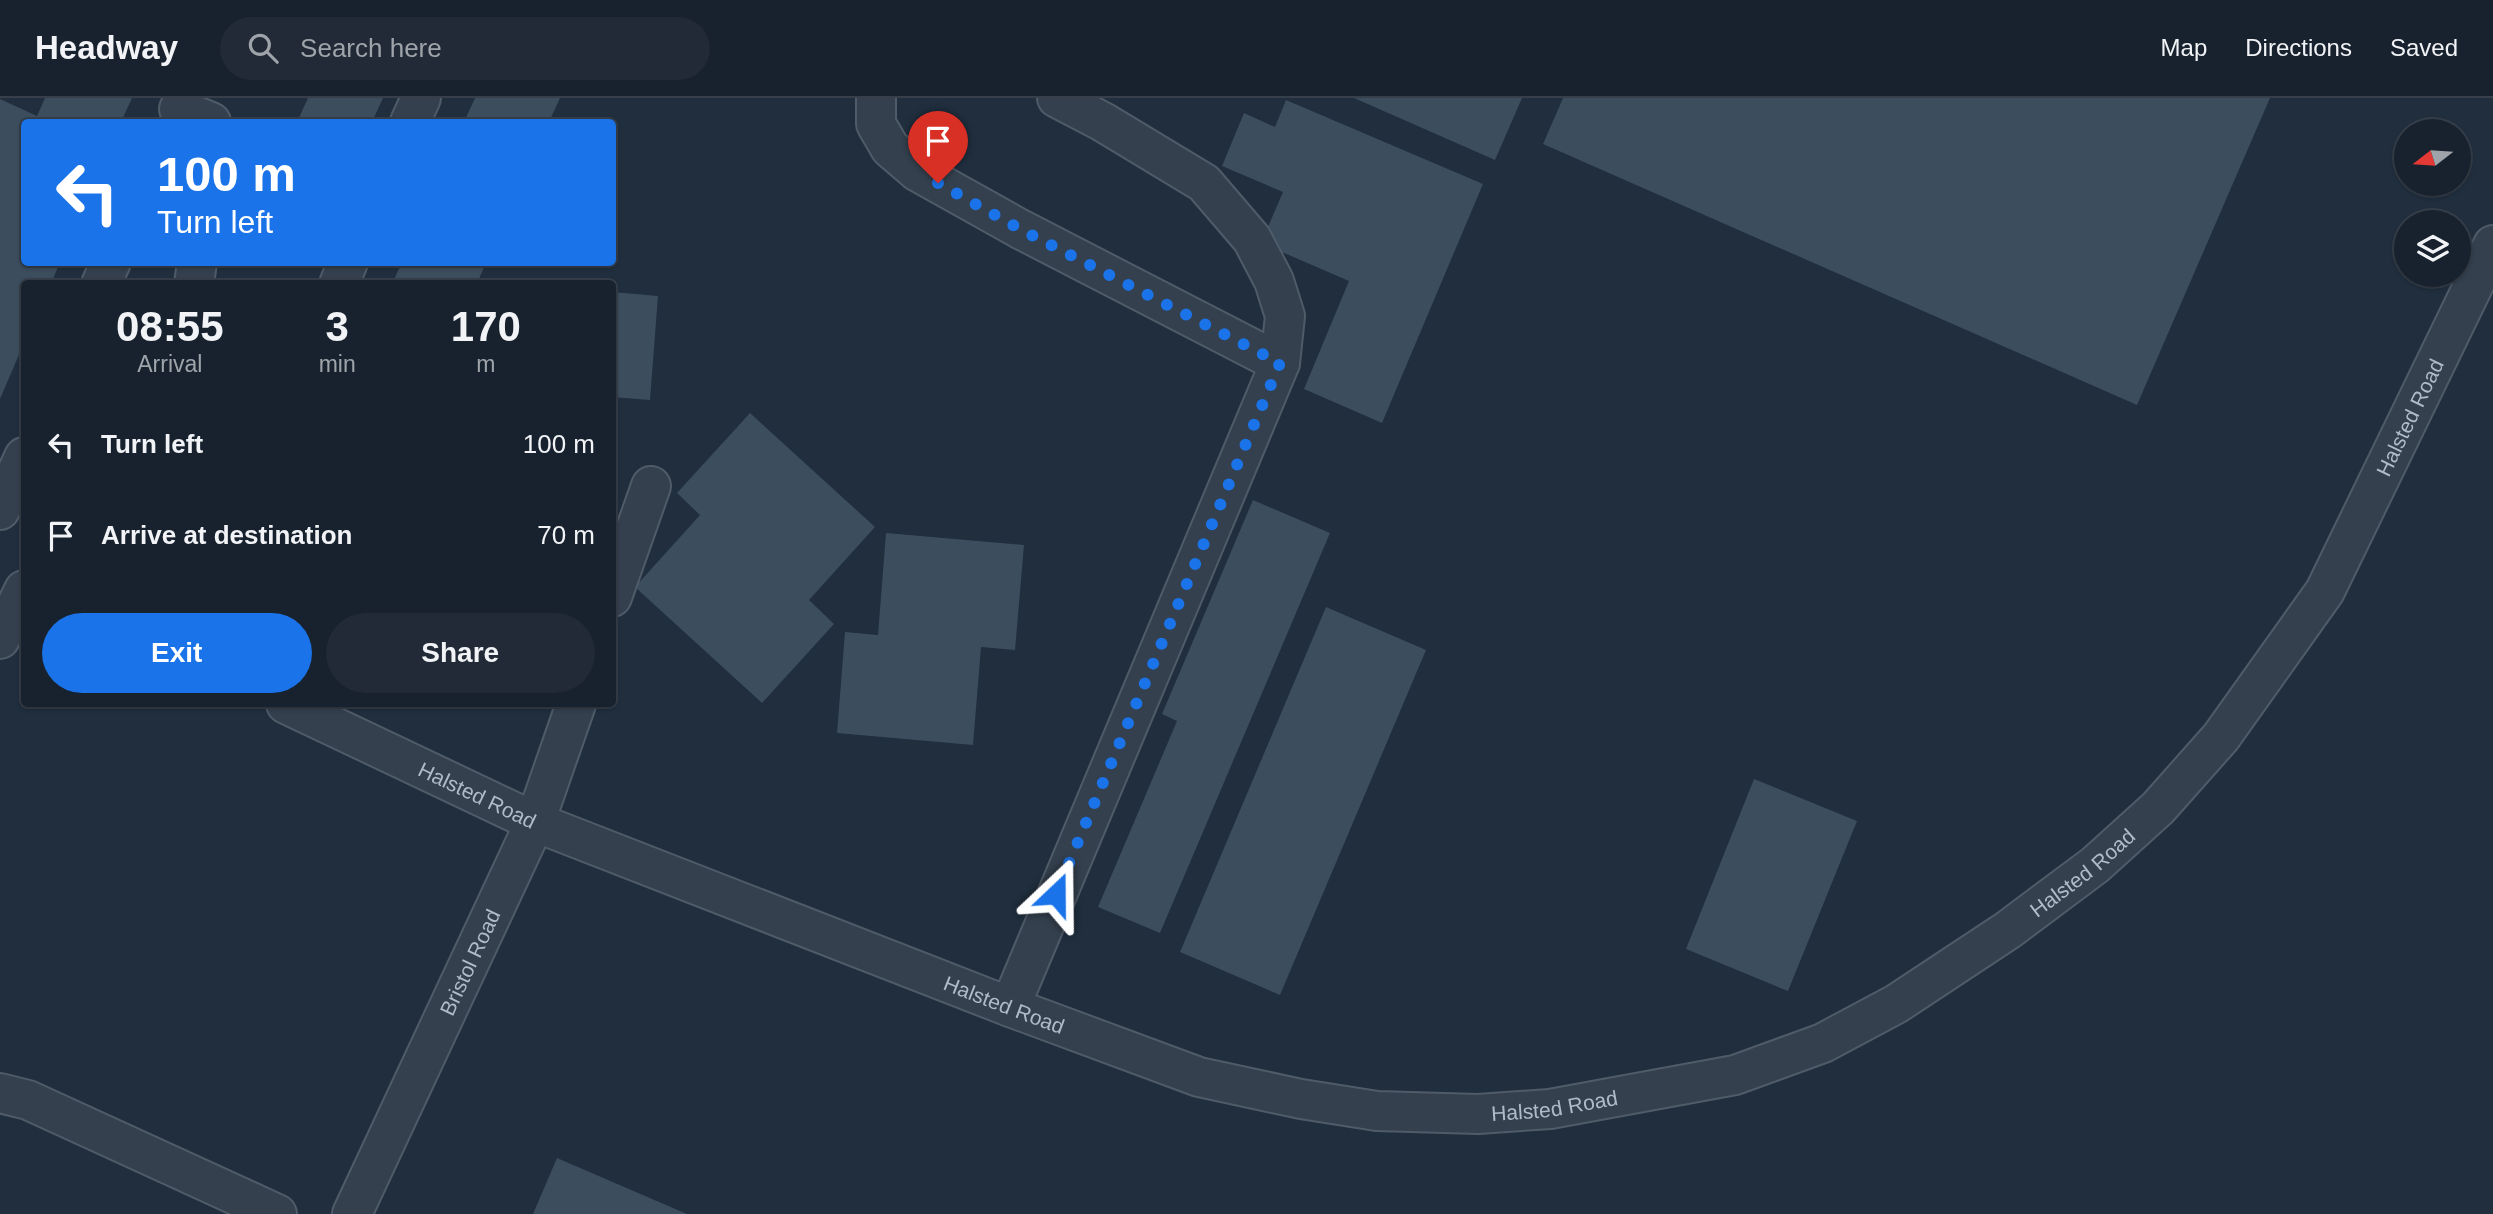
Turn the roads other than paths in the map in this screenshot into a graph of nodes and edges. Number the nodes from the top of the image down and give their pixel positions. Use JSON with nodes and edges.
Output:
{"nodes":[{"id":1,"x":421,"y":98,"type":"edge"},
{"id":2,"x":876,"y":98,"type":"edge"},
{"id":3,"x":1057,"y":98,"type":"edge"},
{"id":4,"x":411,"y":119,"type":"edge"},
{"id":5,"x":2493,"y":245,"type":"edge"},
{"id":6,"x":2481,"y":302,"type":"edge"},
{"id":7,"x":1280,"y":363,"type":"junction"},
{"id":8,"x":21,"y":464,"type":"edge"},
{"id":9,"x":651,"y":486,"type":"dead end"},
{"id":10,"x":0,"y":510,"type":"edge"},
{"id":11,"x":0,"y":570,"type":"edge"},
{"id":12,"x":21,"y":578,"type":"edge"},
{"id":13,"x":616,"y":586,"type":"edge"},
{"id":14,"x":21,"y":596,"type":"edge"},
{"id":15,"x":0,"y":639,"type":"edge"},
{"id":16,"x":292,"y":707,"type":"edge"},
{"id":17,"x":575,"y":707,"type":"edge"},
{"id":18,"x":535,"y":822,"type":"junction"},
{"id":19,"x":1010,"y":1007,"type":"junction"},
{"id":20,"x":0,"y":1093,"type":"edge"},
{"id":21,"x":277,"y":1214,"type":"edge"},
{"id":22,"x":352,"y":1214,"type":"edge"}],
"edges":[{"from":1,"to":4,"type":"lane"},
{"from":2,"to":7,"type":"lane"},
{"from":3,"to":7,"type":"lane"},
{"from":5,"to":6,"type":"lane","name":"Halsted Road"},
{"from":6,"to":19,"type":"lane","name":"Halsted Road"},
{"from":7,"to":19,"type":"lane"},
{"from":8,"to":10,"type":"lane"},
{"from":9,"to":13,"type":"lane"},
{"from":11,"to":12,"type":"lane"},
{"from":14,"to":15,"type":"lane"},
{"from":16,"to":18,"type":"lane","name":"Halsted Road"},
{"from":17,"to":18,"type":"lane","name":"Bristol Road"},
{"from":18,"to":19,"type":"lane","name":"Halsted Road"},
{"from":18,"to":22,"type":"lane","name":"Bristol Road"},
{"from":20,"to":21,"type":"lane"}]}
